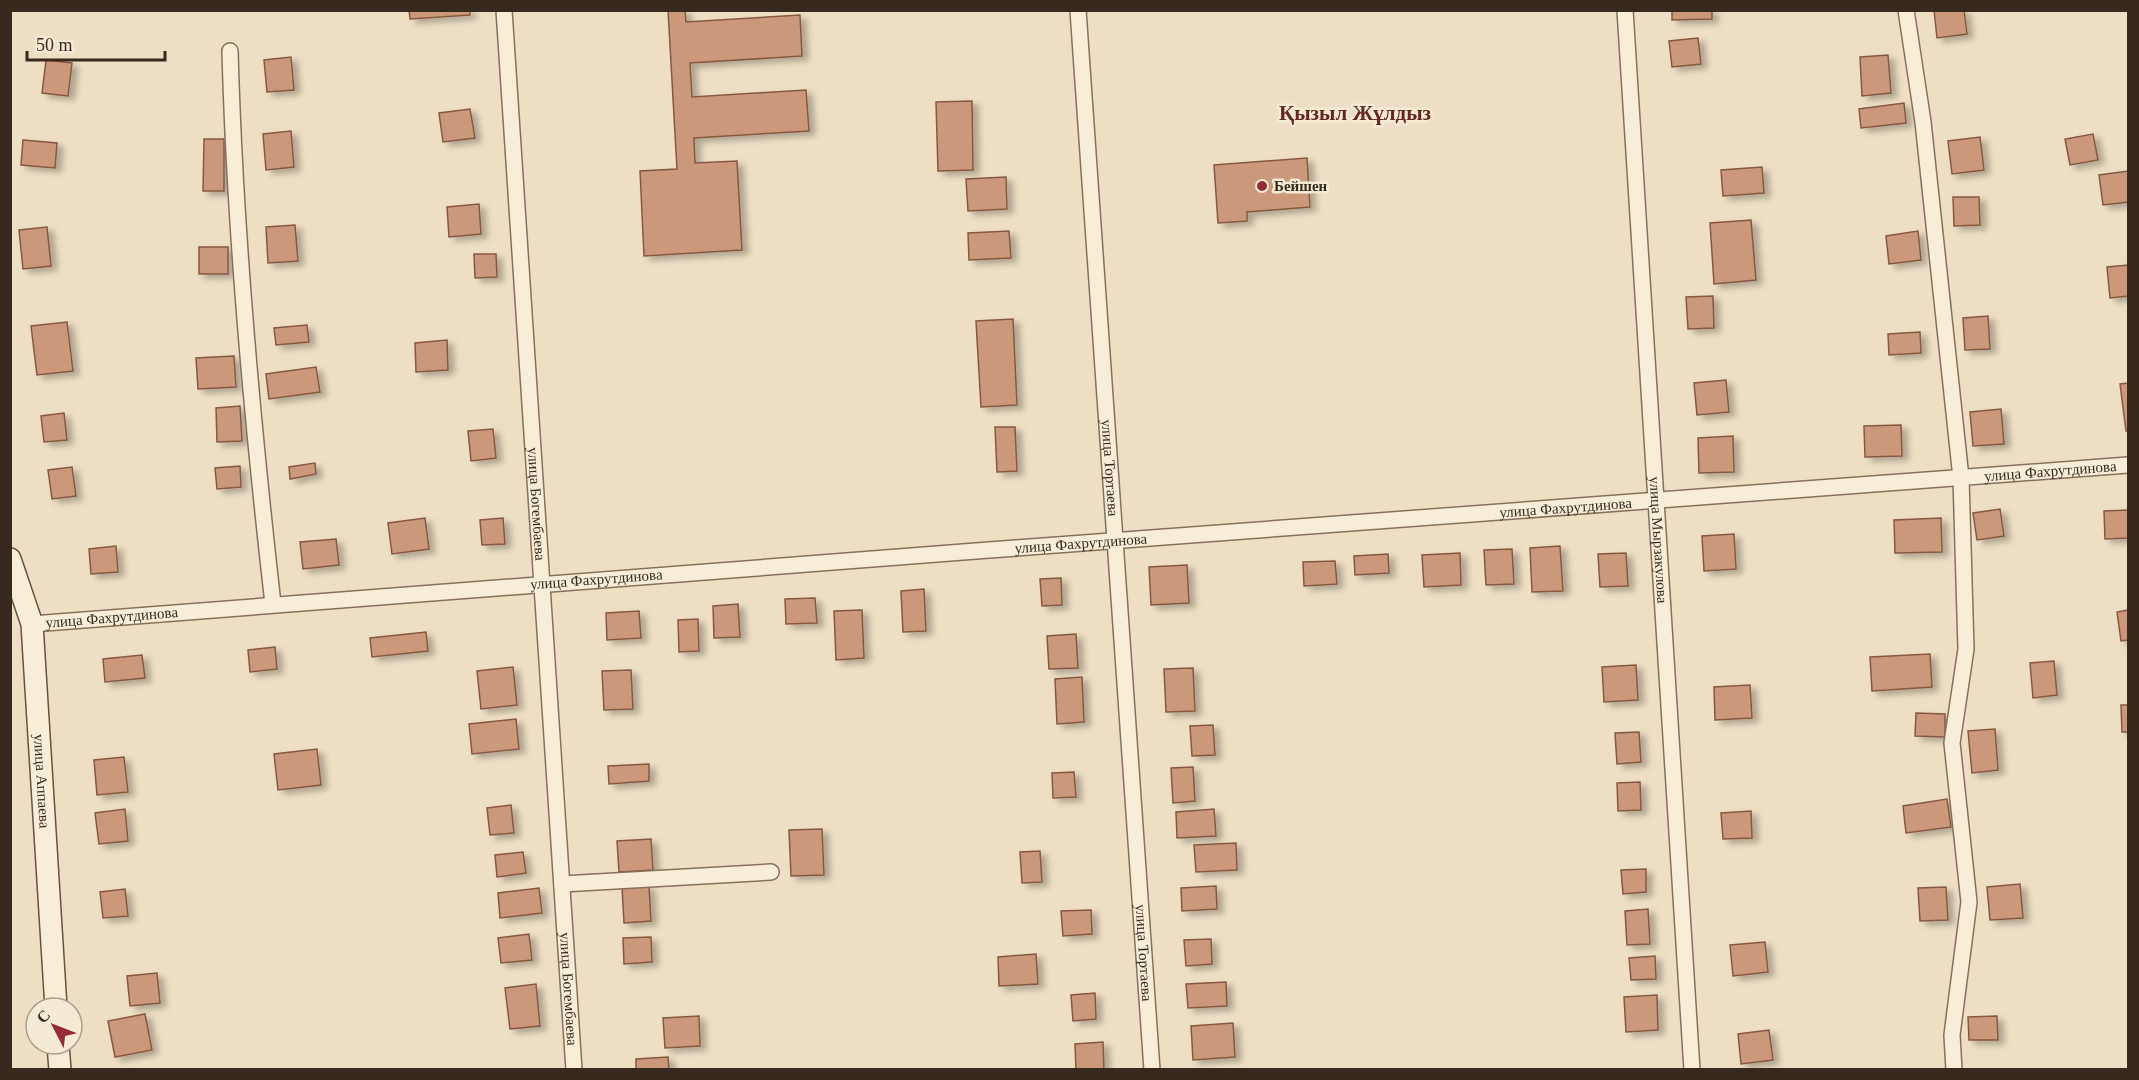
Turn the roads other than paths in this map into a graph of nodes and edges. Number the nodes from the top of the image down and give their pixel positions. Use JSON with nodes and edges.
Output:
{"nodes":[{"id":1,"x":504,"y":10,"type":"edge"},
{"id":2,"x":1078,"y":10,"type":"edge"},
{"id":3,"x":1625,"y":10,"type":"edge"},
{"id":4,"x":1906,"y":10,"type":"edge"},
{"id":5,"x":230,"y":51,"type":"dead end"},
{"id":6,"x":2128,"y":465,"type":"edge"},
{"id":7,"x":1961,"y":478,"type":"junction"},
{"id":8,"x":1656,"y":502,"type":"junction"},
{"id":9,"x":1115,"y":541,"type":"junction"},
{"id":10,"x":10,"y":560,"type":"edge"},
{"id":11,"x":542,"y":583,"type":"junction"},
{"id":12,"x":273,"y":604,"type":"junction"},
{"id":13,"x":32,"y":624,"type":"junction"},
{"id":14,"x":771,"y":872,"type":"dead end"},
{"id":15,"x":562,"y":884,"type":"junction"},
{"id":16,"x":55,"y":996,"type":"edge"},
{"id":17,"x":574,"y":1070,"type":"edge"},
{"id":18,"x":1152,"y":1070,"type":"edge"},
{"id":19,"x":1692,"y":1070,"type":"edge"},
{"id":20,"x":1954,"y":1070,"type":"edge"}],
"edges":[{"from":1,"to":11,"type":"street","name":"улица Богембаева"},
{"from":2,"to":9,"type":"street","name":"улица Тортаева"},
{"from":3,"to":8,"type":"street","name":"улица Мырзакулова"},
{"from":4,"to":7,"type":"street"},
{"from":5,"to":12,"type":"street"},
{"from":6,"to":7,"type":"street","name":"улица Фахрутдинова"},
{"from":7,"to":8,"type":"street","name":"улица Фахрутдинова"},
{"from":7,"to":20,"type":"street"},
{"from":8,"to":9,"type":"street","name":"улица Фахрутдинова"},
{"from":8,"to":19,"type":"street","name":"улица Мырзакулова"},
{"from":9,"to":11,"type":"street","name":"улица Фахрутдинова"},
{"from":9,"to":18,"type":"street","name":"улица Тортаева"},
{"from":10,"to":13,"type":"main road","name":"улица Аппаева"},
{"from":11,"to":12,"type":"street","name":"улица Фахрутдинова"},
{"from":11,"to":15,"type":"street","name":"улица Богембаева"},
{"from":12,"to":13,"type":"street","name":"улица Фахрутдинова"},
{"from":13,"to":16,"type":"main road","name":"улица Аппаева"},
{"from":14,"to":15,"type":"street"},
{"from":15,"to":17,"type":"street","name":"улица Богембаева"}]}
